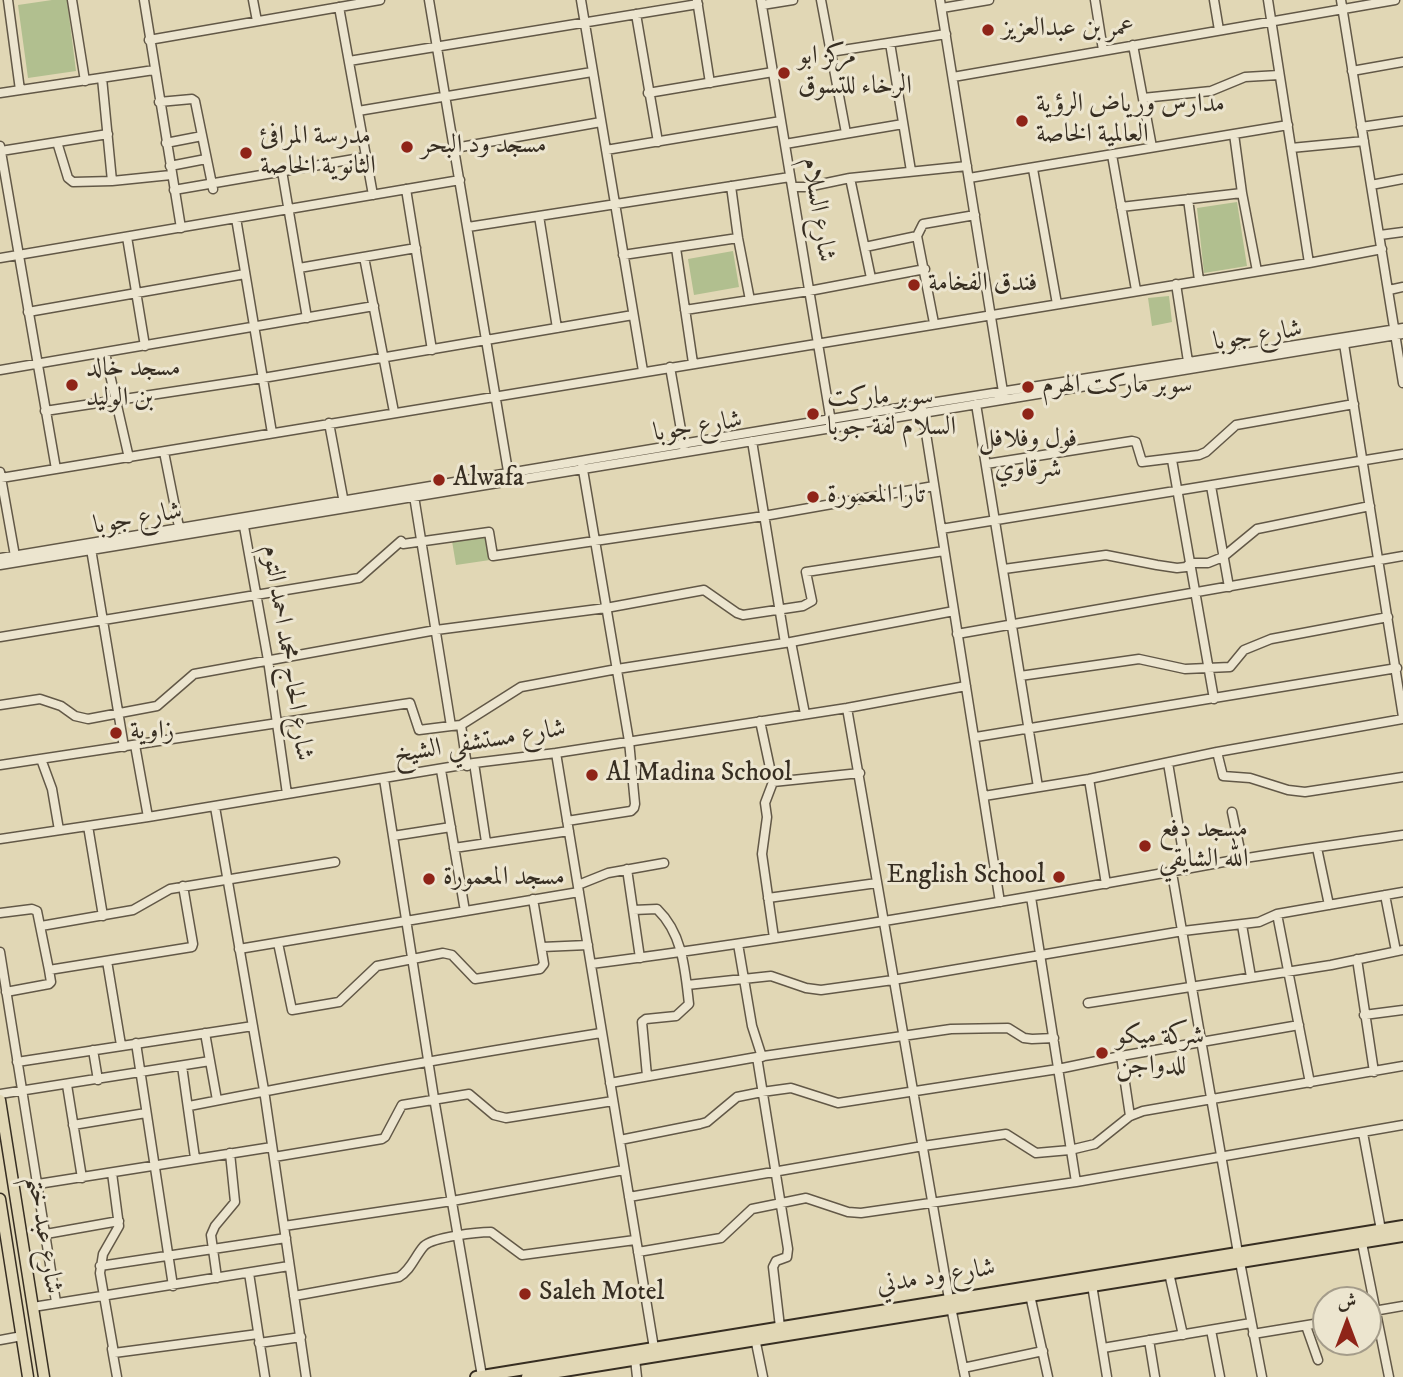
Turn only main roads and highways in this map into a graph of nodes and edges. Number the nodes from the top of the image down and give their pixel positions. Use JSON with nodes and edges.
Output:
{"nodes":[{"id":1,"x":0,"y":1100,"type":"edge"},
{"id":2,"x":0,"y":1199,"type":"edge"},
{"id":3,"x":0,"y":1204,"type":"edge"},
{"id":4,"x":1403,"y":1226,"type":"edge"},
{"id":5,"x":1403,"y":1236,"type":"edge"},
{"id":6,"x":1239,"y":1257,"type":"junction"},
{"id":7,"x":950,"y":1303,"type":"junction"},
{"id":8,"x":755,"y":1336,"type":"junction"},
{"id":9,"x":28,"y":1377,"type":"edge"},
{"id":10,"x":44,"y":1377,"type":"edge"},
{"id":11,"x":479,"y":1377,"type":"edge"},
{"id":12,"x":527,"y":1377,"type":"edge"}],
"edges":[{"from":1,"to":10,"type":"main road","name":"شارع عبد ختم"},
{"from":2,"to":3,"type":"main road","name":"شارع عبد ختم"},
{"from":3,"to":9,"type":"main road","name":"شارع عبد ختم"},
{"from":4,"to":6,"type":"highway","name":"شارع ود مدني"},
{"from":5,"to":6,"type":"highway","name":"شارع ود مدني"},
{"from":6,"to":7,"type":"highway","name":"شارع ود مدني"},
{"from":6,"to":7,"type":"highway","name":"شارع ود مدني"},
{"from":7,"to":8,"type":"highway","name":"شارع ود مدني"},
{"from":7,"to":8,"type":"highway","name":"شارع ود مدني"},
{"from":8,"to":11,"type":"highway","name":"شارع ود مدني"},
{"from":8,"to":12,"type":"highway","name":"شارع ود مدني"}]}
